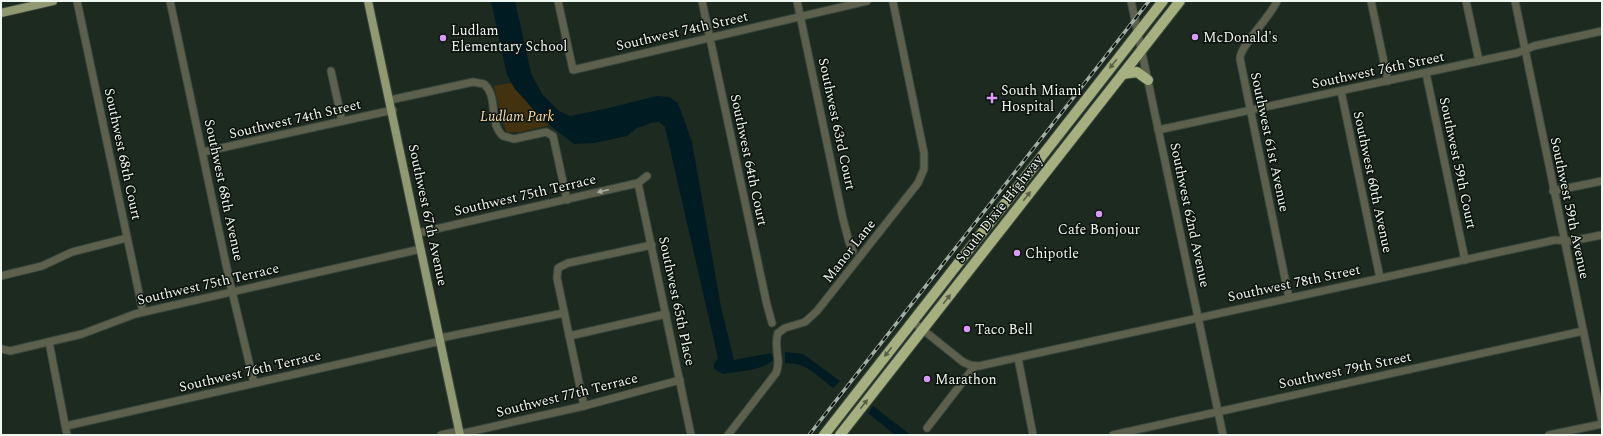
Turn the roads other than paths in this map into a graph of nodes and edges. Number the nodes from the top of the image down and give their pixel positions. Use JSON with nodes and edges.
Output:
{"nodes":[{"id":1,"x":53,"y":1,"type":"edge"},
{"id":2,"x":77,"y":1,"type":"edge"},
{"id":3,"x":170,"y":1,"type":"edge"},
{"id":4,"x":368,"y":1,"type":"edge"},
{"id":5,"x":558,"y":1,"type":"edge"},
{"id":6,"x":702,"y":1,"type":"edge"},
{"id":7,"x":797,"y":1,"type":"edge"},
{"id":8,"x":867,"y":1,"type":"edge"},
{"id":9,"x":892,"y":1,"type":"edge"},
{"id":10,"x":1131,"y":1,"type":"edge"},
{"id":11,"x":1163,"y":1,"type":"edge"},
{"id":12,"x":1180,"y":1,"type":"edge"},
{"id":13,"x":1277,"y":1,"type":"edge"},
{"id":14,"x":1371,"y":1,"type":"edge"},
{"id":15,"x":1466,"y":1,"type":"edge"},
{"id":16,"x":1515,"y":1,"type":"edge"},
{"id":17,"x":1,"y":13,"type":"edge"},
{"id":18,"x":800,"y":16,"type":"junction"},
{"id":19,"x":1602,"y":30,"type":"edge"},
{"id":20,"x":1137,"y":33,"type":"junction"},
{"id":21,"x":710,"y":37,"type":"junction"},
{"id":22,"x":1142,"y":50,"type":"junction"},
{"id":23,"x":1524,"y":50,"type":"junction"},
{"id":24,"x":1479,"y":61,"type":"junction"},
{"id":25,"x":331,"y":71,"type":"dead end"},
{"id":26,"x":1426,"y":73,"type":"junction"},
{"id":27,"x":1123,"y":74,"type":"junction"},
{"id":28,"x":1148,"y":80,"type":"junction"},
{"id":29,"x":1388,"y":81,"type":"junction"},
{"id":30,"x":1341,"y":91,"type":"junction"},
{"id":31,"x":390,"y":100,"type":"junction"},
{"id":32,"x":393,"y":110,"type":"junction"},
{"id":33,"x":1250,"y":111,"type":"junction"},
{"id":34,"x":342,"y":121,"type":"junction"},
{"id":35,"x":1158,"y":130,"type":"junction"},
{"id":36,"x":203,"y":152,"type":"junction"},
{"id":37,"x":647,"y":176,"type":"dead end"},
{"id":38,"x":1602,"y":180,"type":"edge"},
{"id":39,"x":638,"y":183,"type":"junction"},
{"id":40,"x":1553,"y":191,"type":"junction"},
{"id":41,"x":567,"y":200,"type":"junction"},
{"id":42,"x":418,"y":233,"type":"junction"},
{"id":43,"x":1602,"y":235,"type":"edge"},
{"id":44,"x":127,"y":238,"type":"junction"},
{"id":45,"x":1564,"y":241,"type":"junction"},
{"id":46,"x":652,"y":246,"type":"junction"},
{"id":47,"x":421,"y":249,"type":"junction"},
{"id":48,"x":853,"y":251,"type":"dead end"},
{"id":49,"x":1465,"y":260,"type":"junction"},
{"id":50,"x":1,"y":276,"type":"edge"},
{"id":51,"x":1380,"y":278,"type":"junction"},
{"id":52,"x":233,"y":292,"type":"junction"},
{"id":53,"x":1289,"y":298,"type":"junction"},
{"id":54,"x":143,"y":312,"type":"junction"},
{"id":55,"x":564,"y":313,"type":"junction"},
{"id":56,"x":666,"y":314,"type":"junction"},
{"id":57,"x":1198,"y":317,"type":"junction"},
{"id":58,"x":912,"y":321,"type":"junction"},
{"id":59,"x":772,"y":323,"type":"dead end"},
{"id":60,"x":923,"y":330,"type":"junction"},
{"id":61,"x":1583,"y":331,"type":"junction"},
{"id":62,"x":570,"y":336,"type":"junction"},
{"id":63,"x":440,"y":340,"type":"junction"},
{"id":64,"x":49,"y":342,"type":"junction"},
{"id":65,"x":1,"y":349,"type":"edge"},
{"id":66,"x":1018,"y":358,"type":"junction"},
{"id":67,"x":975,"y":366,"type":"junction"},
{"id":68,"x":680,"y":380,"type":"junction"},
{"id":69,"x":254,"y":383,"type":"junction"},
{"id":70,"x":584,"y":406,"type":"junction"},
{"id":71,"x":1218,"y":412,"type":"junction"},
{"id":72,"x":1602,"y":420,"type":"edge"},
{"id":73,"x":1602,"y":424,"type":"edge"},
{"id":74,"x":66,"y":426,"type":"junction"},
{"id":75,"x":927,"y":428,"type":"dead end"},
{"id":76,"x":460,"y":433,"type":"edge"},
{"id":77,"x":67,"y":435,"type":"edge"},
{"id":78,"x":441,"y":435,"type":"edge"},
{"id":79,"x":691,"y":435,"type":"edge"},
{"id":80,"x":728,"y":435,"type":"edge"},
{"id":81,"x":824,"y":435,"type":"edge"},
{"id":82,"x":840,"y":435,"type":"edge"},
{"id":83,"x":1033,"y":435,"type":"edge"},
{"id":84,"x":1113,"y":435,"type":"edge"},
{"id":85,"x":1223,"y":435,"type":"edge"},
{"id":86,"x":1549,"y":435,"type":"edge"}],
"edges":[{"from":1,"to":17,"type":"main road"},
{"from":2,"to":44,"type":"street","name":"Southwest 68th Court"},
{"from":3,"to":36,"type":"street","name":"Southwest 68th Avenue"},
{"from":4,"to":31,"type":"main road","name":"Southwest 67th Avenue"},
{"from":5,"to":21,"type":"street","name":"Southwest 74th Street"},
{"from":6,"to":21,"type":"street","name":"Southwest 64th Court"},
{"from":7,"to":18,"type":"street","name":"Southwest 63rd Court"},
{"from":8,"to":18,"type":"street","name":"Southwest 74th Street"},
{"from":9,"to":80,"type":"street","name":"Manor Lane"},
{"from":10,"to":20,"type":"street","name":"Southwest 62nd Avenue"},
{"from":11,"to":20,"type":"highway","name":"South Dixie Highway"},
{"from":12,"to":22,"type":"highway","name":"South Dixie Highway"},
{"from":13,"to":33,"type":"street","name":"Southwest 61st Avenue"},
{"from":14,"to":29,"type":"street"},
{"from":15,"to":24,"type":"street"},
{"from":16,"to":23,"type":"street","name":"Southwest 59th Avenue"},
{"from":18,"to":21,"type":"street","name":"Southwest 74th Street"},
{"from":18,"to":48,"type":"street","name":"Southwest 63rd Court"},
{"from":19,"to":23,"type":"street","name":"Southwest 76th Street"},
{"from":20,"to":22,"type":"street","name":"Southwest 62nd Avenue"},
{"from":20,"to":58,"type":"highway","name":"South Dixie Highway","one_way":true},
{"from":21,"to":59,"type":"street","name":"Southwest 64th Court"},
{"from":22,"to":27,"type":"highway","name":"South Dixie Highway"},
{"from":22,"to":28,"type":"street","name":"Southwest 62nd Avenue"},
{"from":23,"to":24,"type":"street","name":"Southwest 76th Street"},
{"from":23,"to":40,"type":"street","name":"Southwest 59th Avenue"},
{"from":24,"to":26,"type":"street","name":"Southwest 76th Street"},
{"from":25,"to":34,"type":"street"},
{"from":26,"to":29,"type":"street","name":"Southwest 76th Street"},
{"from":26,"to":49,"type":"street","name":"Southwest 59th Court"},
{"from":27,"to":28,"type":"highway"},
{"from":60,"to":27,"type":"highway","name":"South Dixie Highway","one_way":true},
{"from":28,"to":35,"type":"street","name":"Southwest 62nd Avenue"},
{"from":29,"to":30,"type":"street","name":"Southwest 76th Street"},
{"from":30,"to":33,"type":"street","name":"Southwest 76th Street"},
{"from":30,"to":51,"type":"street","name":"Southwest 60th Avenue"},
{"from":31,"to":32,"type":"main road","name":"Southwest 67th Avenue"},
{"from":31,"to":41,"type":"street"},
{"from":32,"to":34,"type":"street","name":"Southwest 74th Street"},
{"from":32,"to":42,"type":"main road","name":"Southwest 67th Avenue"},
{"from":33,"to":35,"type":"street","name":"Southwest 76th Street"},
{"from":33,"to":53,"type":"street","name":"Southwest 61st Avenue"},
{"from":34,"to":36,"type":"street","name":"Southwest 74th Street"},
{"from":35,"to":57,"type":"street","name":"Southwest 62nd Avenue"},
{"from":36,"to":52,"type":"street","name":"Southwest 68th Avenue"},
{"from":37,"to":39,"type":"street"},
{"from":38,"to":40,"type":"street"},
{"from":39,"to":41,"type":"street","name":"Southwest 75th Terrace","one_way":true},
{"from":39,"to":46,"type":"street","name":"Southwest 65th Place"},
{"from":40,"to":45,"type":"street","name":"Southwest 59th Avenue"},
{"from":41,"to":42,"type":"street","name":"Southwest 75th Terrace"},
{"from":42,"to":47,"type":"main road","name":"Southwest 67th Avenue"},
{"from":43,"to":45,"type":"street","name":"Southwest 78th Street"},
{"from":44,"to":50,"type":"street"},
{"from":44,"to":54,"type":"street","name":"Southwest 68th Court"},
{"from":45,"to":49,"type":"street","name":"Southwest 78th Street"},
{"from":45,"to":61,"type":"street","name":"Southwest 59th Avenue"},
{"from":46,"to":55,"type":"street"},
{"from":46,"to":56,"type":"street","name":"Southwest 65th Place"},
{"from":47,"to":52,"type":"street","name":"Southwest 75th Terrace"},
{"from":47,"to":63,"type":"main road","name":"Southwest 67th Avenue"},
{"from":49,"to":51,"type":"street","name":"Southwest 78th Street"},
{"from":51,"to":53,"type":"street","name":"Southwest 78th Street"},
{"from":52,"to":54,"type":"street","name":"Southwest 75th Terrace"},
{"from":52,"to":69,"type":"street","name":"Southwest 68th Avenue"},
{"from":53,"to":57,"type":"street","name":"Southwest 78th Street"},
{"from":54,"to":64,"type":"street","name":"Southwest 75th Terrace"},
{"from":55,"to":62,"type":"street"},
{"from":55,"to":63,"type":"street","name":"Southwest 76th Terrace"},
{"from":56,"to":62,"type":"street"},
{"from":56,"to":68,"type":"street","name":"Southwest 65th Place"},
{"from":57,"to":66,"type":"street","name":"Southwest 78th Street"},
{"from":57,"to":71,"type":"street","name":"Southwest 62nd Avenue"},
{"from":58,"to":60,"type":"street"},
{"from":58,"to":81,"type":"highway","name":"South Dixie Highway","one_way":true},
{"from":60,"to":67,"type":"street"},
{"from":82,"to":60,"type":"highway","name":"South Dixie Highway","one_way":true},
{"from":61,"to":71,"type":"street","name":"Southwest 79th Street"},
{"from":61,"to":72,"type":"street","name":"Southwest 59th Avenue"},
{"from":62,"to":70,"type":"street"},
{"from":63,"to":69,"type":"street","name":"Southwest 76th Terrace"},
{"from":63,"to":76,"type":"main road","name":"Southwest 67th Avenue"},
{"from":64,"to":65,"type":"street","name":"Southwest 75th Terrace"},
{"from":64,"to":74,"type":"street"},
{"from":66,"to":67,"type":"street","name":"Southwest 78th Street"},
{"from":66,"to":83,"type":"street"},
{"from":67,"to":75,"type":"street"},
{"from":68,"to":70,"type":"street","name":"Southwest 77th Terrace"},
{"from":68,"to":79,"type":"street","name":"Southwest 65th Place"},
{"from":69,"to":74,"type":"street","name":"Southwest 76th Terrace"},
{"from":70,"to":76,"type":"street","name":"Southwest 77th Terrace"},
{"from":71,"to":84,"type":"street","name":"Southwest 79th Street"},
{"from":71,"to":85,"type":"street","name":"Southwest 62nd Avenue"},
{"from":73,"to":86,"type":"street"},
{"from":74,"to":77,"type":"street"},
{"from":76,"to":78,"type":"street","name":"Southwest 77th Terrace"}]}
